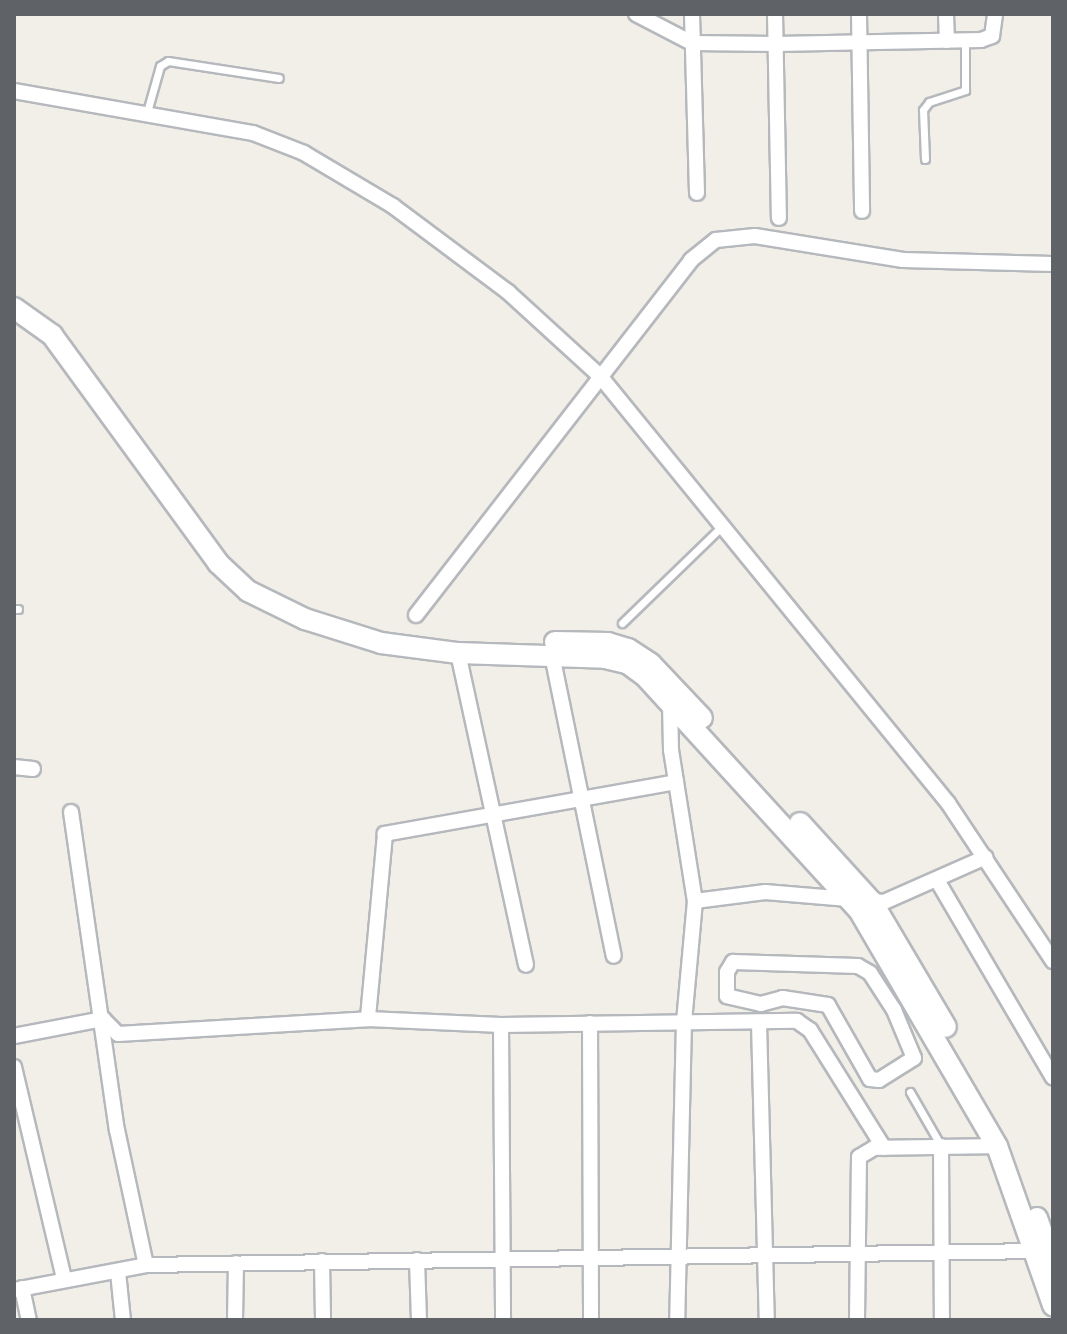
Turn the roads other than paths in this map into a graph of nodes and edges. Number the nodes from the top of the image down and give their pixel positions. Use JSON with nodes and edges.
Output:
{"nodes":[{"id":1,"x":636,"y":14,"type":"edge"},
{"id":2,"x":692,"y":14,"type":"edge"},
{"id":3,"x":775,"y":14,"type":"edge"},
{"id":4,"x":859,"y":14,"type":"edge"},
{"id":5,"x":946,"y":14,"type":"edge"},
{"id":6,"x":995,"y":14,"type":"edge"},
{"id":7,"x":947,"y":41,"type":"junction"},
{"id":8,"x":965,"y":41,"type":"junction"},
{"id":9,"x":859,"y":42,"type":"junction"},
{"id":10,"x":692,"y":43,"type":"junction"},
{"id":11,"x":776,"y":44,"type":"junction"},
{"id":12,"x":279,"y":78,"type":"dead end"},
{"id":13,"x":14,"y":91,"type":"edge"},
{"id":14,"x":147,"y":112,"type":"junction"},
{"id":15,"x":925,"y":159,"type":"dead end"},
{"id":16,"x":697,"y":193,"type":"dead end"},
{"id":17,"x":862,"y":211,"type":"dead end"},
{"id":18,"x":779,"y":218,"type":"dead end"},
{"id":19,"x":1053,"y":264,"type":"edge"},
{"id":20,"x":14,"y":294,"type":"edge"},
{"id":21,"x":14,"y":308,"type":"edge"},
{"id":22,"x":600,"y":376,"type":"junction"},
{"id":23,"x":720,"y":528,"type":"junction"},
{"id":24,"x":416,"y":615,"type":"dead end"},
{"id":25,"x":622,"y":623,"type":"dead end"},
{"id":26,"x":343,"y":628,"type":"junction"},
{"id":27,"x":458,"y":653,"type":"junction"},
{"id":28,"x":552,"y":655,"type":"junction"},
{"id":29,"x":670,"y":702,"type":"junction"},
{"id":30,"x":14,"y":767,"type":"edge"},
{"id":31,"x":33,"y":769,"type":"dead end"},
{"id":32,"x":676,"y":782,"type":"junction"},
{"id":33,"x":581,"y":799,"type":"junction"},
{"id":34,"x":71,"y":812,"type":"dead end"},
{"id":35,"x":494,"y":816,"type":"junction"},
{"id":36,"x":986,"y":857,"type":"junction"},
{"id":37,"x":937,"y":880,"type":"junction"},
{"id":38,"x":850,"y":898,"type":"junction"},
{"id":39,"x":695,"y":901,"type":"junction"},
{"id":40,"x":872,"y":902,"type":"junction"},
{"id":41,"x":614,"y":956,"type":"dead end"},
{"id":42,"x":1053,"y":961,"type":"edge"},
{"id":43,"x":526,"y":965,"type":"dead end"},
{"id":44,"x":913,"y":999,"type":"junction"},
{"id":45,"x":894,"y":1010,"type":"junction"},
{"id":46,"x":103,"y":1019,"type":"junction"},
{"id":47,"x":368,"y":1019,"type":"junction"},
{"id":48,"x":684,"y":1021,"type":"junction"},
{"id":49,"x":590,"y":1023,"type":"junction"},
{"id":50,"x":759,"y":1023,"type":"junction"},
{"id":51,"x":501,"y":1025,"type":"junction"},
{"id":52,"x":14,"y":1036,"type":"edge"},
{"id":53,"x":14,"y":1067,"type":"edge"},
{"id":54,"x":1053,"y":1078,"type":"edge"},
{"id":55,"x":910,"y":1092,"type":"dead end"},
{"id":56,"x":941,"y":1146,"type":"junction"},
{"id":57,"x":997,"y":1146,"type":"junction"},
{"id":58,"x":884,"y":1148,"type":"junction"},
{"id":59,"x":941,"y":1253,"type":"junction"},
{"id":60,"x":856,"y":1254,"type":"junction"},
{"id":61,"x":766,"y":1256,"type":"junction"},
{"id":62,"x":1045,"y":1256,"type":"edge"},
{"id":63,"x":677,"y":1258,"type":"junction"},
{"id":64,"x":592,"y":1259,"type":"junction"},
{"id":65,"x":417,"y":1260,"type":"junction"},
{"id":66,"x":503,"y":1260,"type":"junction"},
{"id":67,"x":322,"y":1261,"type":"junction"},
{"id":68,"x":236,"y":1263,"type":"junction"},
{"id":69,"x":146,"y":1265,"type":"junction"},
{"id":70,"x":118,"y":1272,"type":"junction"},
{"id":71,"x":64,"y":1279,"type":"junction"},
{"id":72,"x":18,"y":1289,"type":"edge"},
{"id":73,"x":1053,"y":1305,"type":"edge"},
{"id":74,"x":29,"y":1320,"type":"edge"},
{"id":75,"x":123,"y":1320,"type":"edge"},
{"id":76,"x":235,"y":1320,"type":"edge"},
{"id":77,"x":323,"y":1320,"type":"edge"},
{"id":78,"x":419,"y":1320,"type":"edge"},
{"id":79,"x":503,"y":1320,"type":"edge"},
{"id":80,"x":591,"y":1320,"type":"edge"},
{"id":81,"x":677,"y":1320,"type":"edge"},
{"id":82,"x":767,"y":1320,"type":"edge"},
{"id":83,"x":857,"y":1320,"type":"edge"},
{"id":84,"x":942,"y":1320,"type":"edge"}],
"edges":[{"from":1,"to":10,"type":"street"},
{"from":2,"to":10,"type":"street"},
{"from":3,"to":11,"type":"street"},
{"from":4,"to":9,"type":"street"},
{"from":5,"to":7,"type":"street"},
{"from":6,"to":8,"type":"street"},
{"from":7,"to":8,"type":"street"},
{"from":7,"to":9,"type":"street"},
{"from":8,"to":15,"type":"lane"},
{"from":9,"to":11,"type":"street"},
{"from":9,"to":17,"type":"street"},
{"from":10,"to":11,"type":"street"},
{"from":10,"to":16,"type":"street"},
{"from":11,"to":18,"type":"street"},
{"from":12,"to":14,"type":"lane"},
{"from":13,"to":14,"type":"street"},
{"from":14,"to":22,"type":"street"},
{"from":19,"to":22,"type":"street"},
{"from":20,"to":26,"type":"street"},
{"from":21,"to":26,"type":"street"},
{"from":22,"to":23,"type":"street"},
{"from":22,"to":24,"type":"street"},
{"from":23,"to":25,"type":"lane"},
{"from":23,"to":36,"type":"street"},
{"from":26,"to":27,"type":"street"},
{"from":26,"to":40,"type":"street"},
{"from":27,"to":28,"type":"street"},
{"from":27,"to":35,"type":"street"},
{"from":28,"to":29,"type":"street"},
{"from":28,"to":33,"type":"street"},
{"from":29,"to":32,"type":"street"},
{"from":29,"to":38,"type":"street"},
{"from":30,"to":31,"type":"street"},
{"from":32,"to":33,"type":"street"},
{"from":32,"to":39,"type":"street"},
{"from":33,"to":35,"type":"street"},
{"from":33,"to":41,"type":"street"},
{"from":34,"to":46,"type":"street"},
{"from":35,"to":43,"type":"street"},
{"from":35,"to":47,"type":"street"},
{"from":36,"to":37,"type":"street"},
{"from":36,"to":42,"type":"street"},
{"from":37,"to":40,"type":"street"},
{"from":37,"to":54,"type":"street"},
{"from":38,"to":39,"type":"street"},
{"from":38,"to":40,"type":"street"},
{"from":38,"to":44,"type":"street"},
{"from":39,"to":48,"type":"street"},
{"from":40,"to":62,"type":"street"},
{"from":44,"to":45,"type":"street"},
{"from":44,"to":57,"type":"street"},
{"from":45,"to":45,"type":"street"},
{"from":46,"to":47,"type":"street"},
{"from":46,"to":52,"type":"street"},
{"from":46,"to":69,"type":"street"},
{"from":47,"to":51,"type":"street"},
{"from":48,"to":49,"type":"street"},
{"from":48,"to":50,"type":"street"},
{"from":48,"to":63,"type":"street"},
{"from":49,"to":51,"type":"street"},
{"from":49,"to":64,"type":"street"},
{"from":50,"to":58,"type":"street"},
{"from":50,"to":61,"type":"street"},
{"from":51,"to":66,"type":"street"},
{"from":53,"to":71,"type":"street"},
{"from":55,"to":56,"type":"lane"},
{"from":56,"to":57,"type":"street"},
{"from":56,"to":58,"type":"street"},
{"from":56,"to":59,"type":"street"},
{"from":57,"to":62,"type":"street"},
{"from":58,"to":60,"type":"street"},
{"from":59,"to":60,"type":"street"},
{"from":59,"to":62,"type":"street"},
{"from":59,"to":84,"type":"street"},
{"from":60,"to":61,"type":"street"},
{"from":60,"to":83,"type":"street"},
{"from":61,"to":63,"type":"street"},
{"from":61,"to":82,"type":"street"},
{"from":62,"to":73,"type":"street"},
{"from":63,"to":64,"type":"street"},
{"from":63,"to":81,"type":"street"},
{"from":64,"to":66,"type":"street"},
{"from":64,"to":80,"type":"street"},
{"from":65,"to":66,"type":"street"},
{"from":65,"to":67,"type":"street"},
{"from":65,"to":78,"type":"street"},
{"from":66,"to":79,"type":"street"},
{"from":67,"to":68,"type":"street"},
{"from":67,"to":77,"type":"street"},
{"from":68,"to":69,"type":"street"},
{"from":68,"to":76,"type":"street"},
{"from":69,"to":70,"type":"street"},
{"from":70,"to":71,"type":"street"},
{"from":70,"to":75,"type":"street"},
{"from":71,"to":72,"type":"street"},
{"from":72,"to":74,"type":"street"}]}
